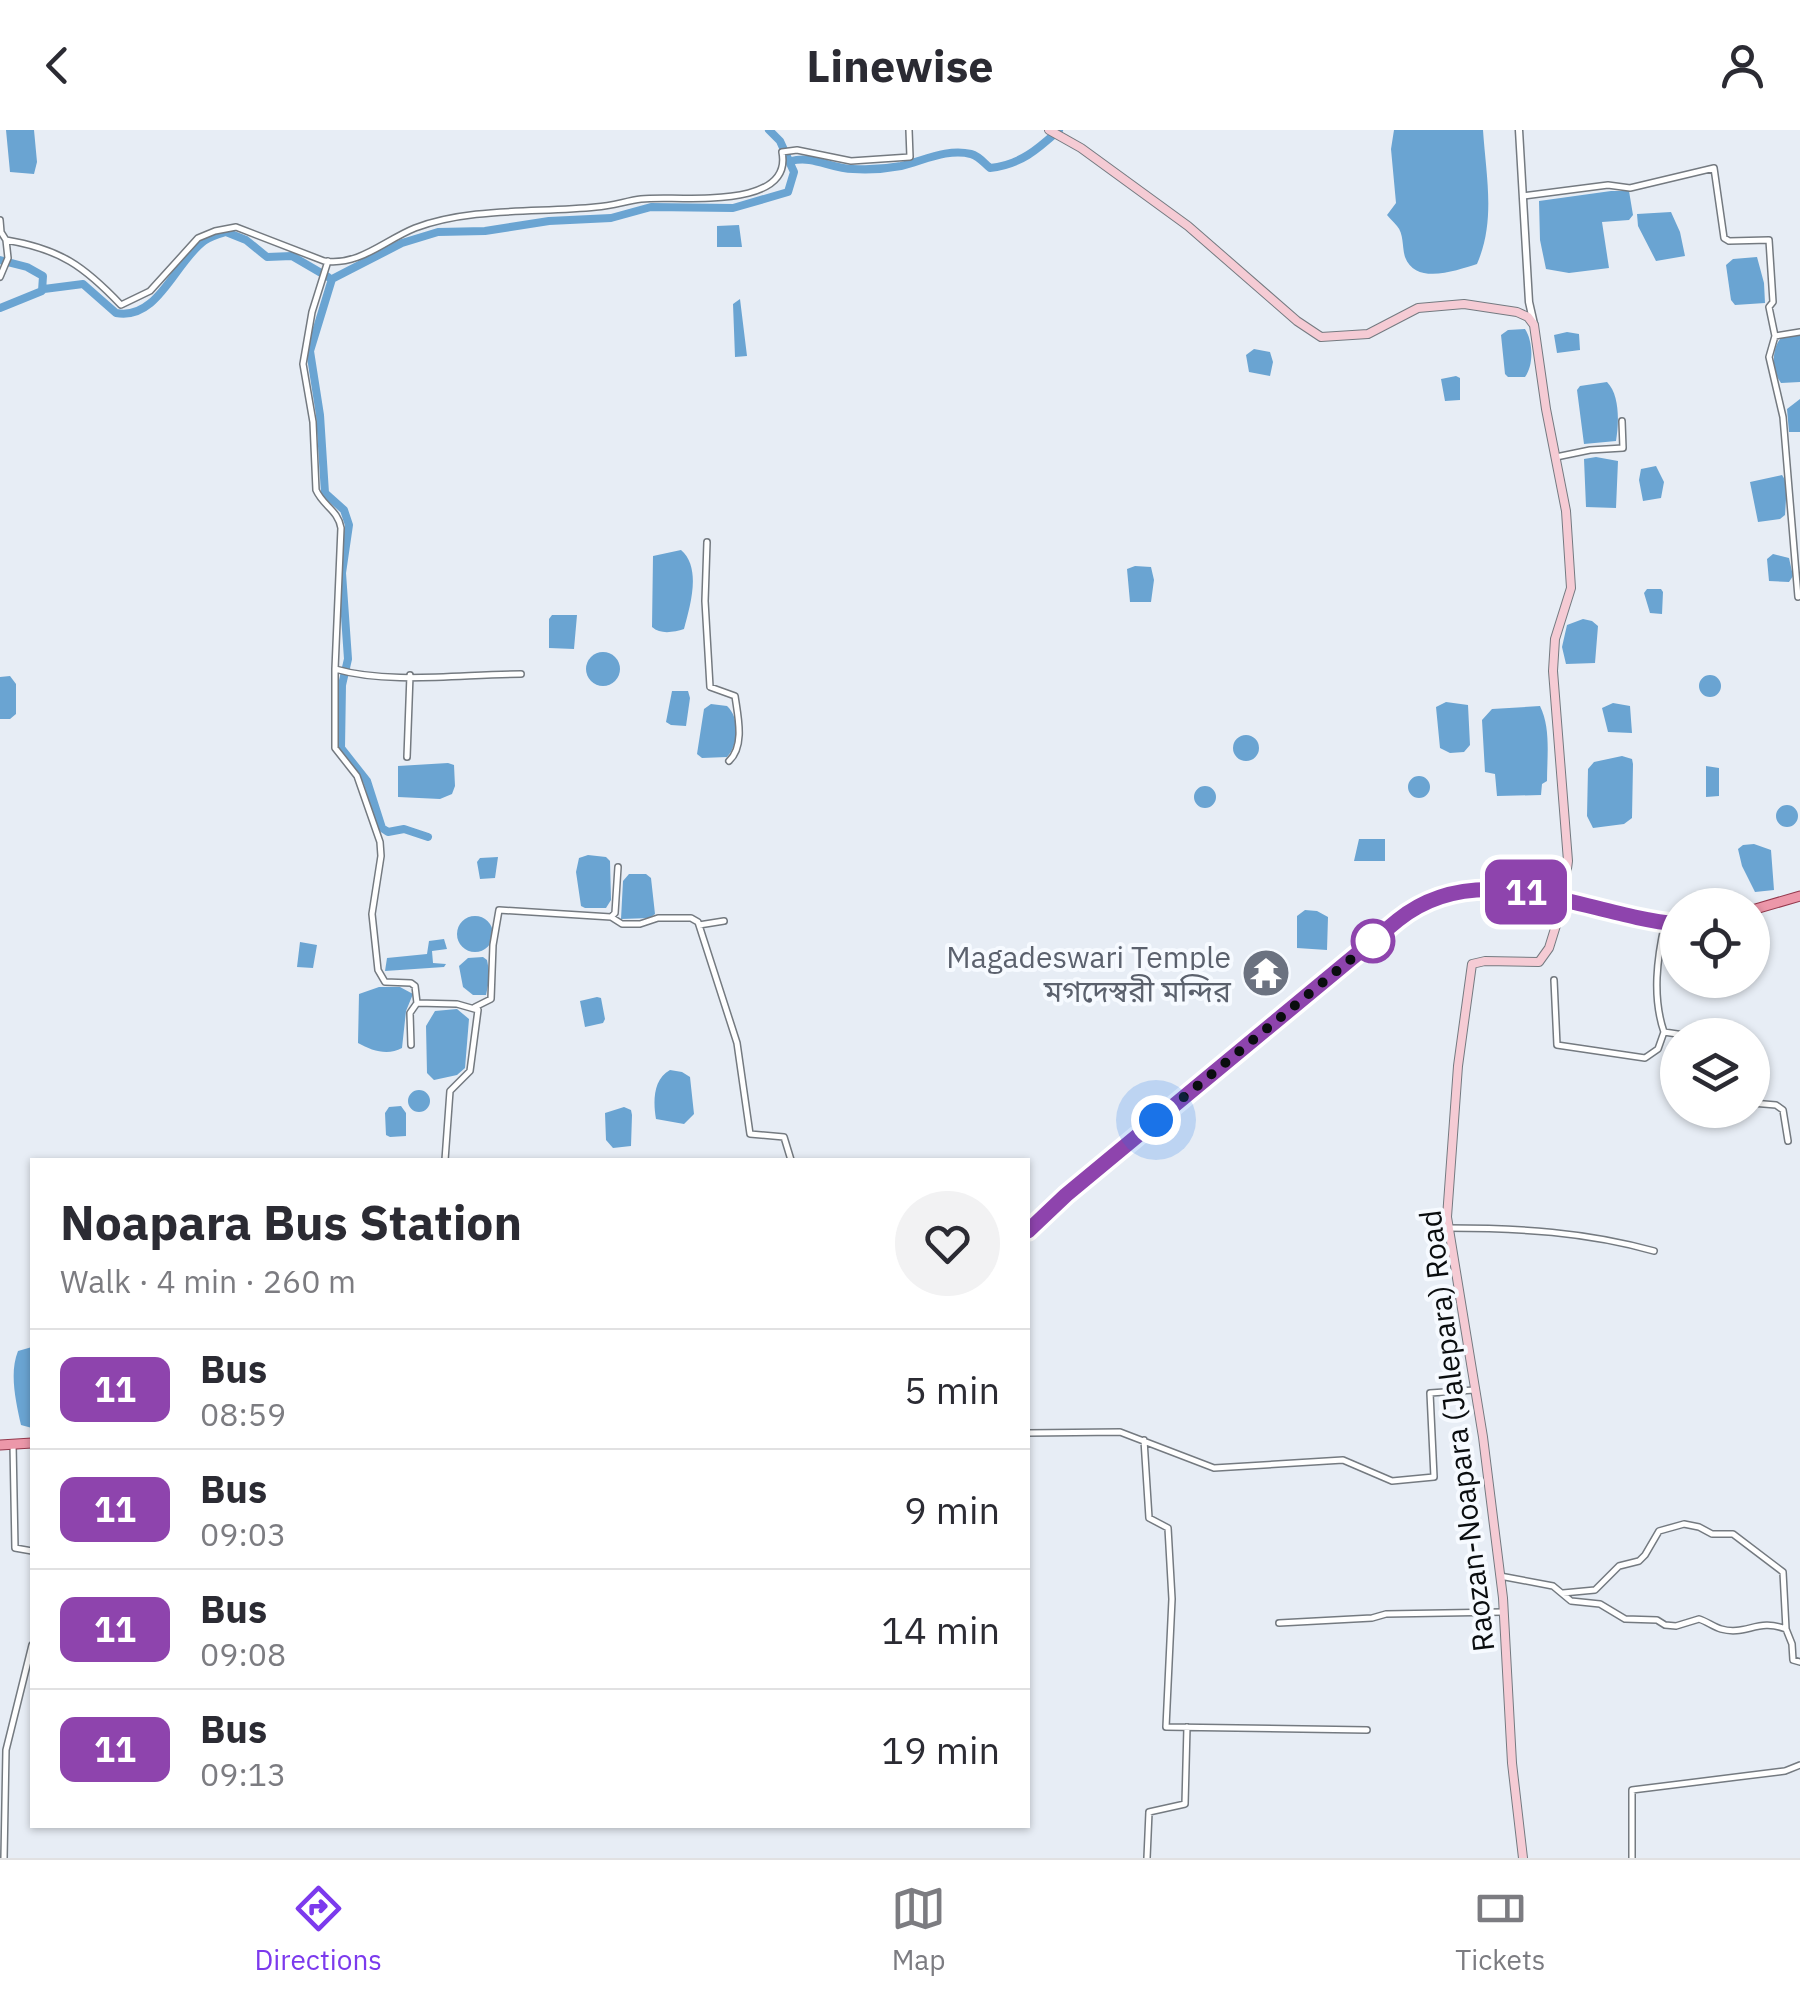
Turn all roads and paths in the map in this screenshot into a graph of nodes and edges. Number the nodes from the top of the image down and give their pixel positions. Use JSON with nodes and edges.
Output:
{"nodes":[{"id":1,"x":909,"y":130,"type":"edge"},
{"id":2,"x":1049,"y":130,"type":"edge"},
{"id":3,"x":1519,"y":130,"type":"edge"},
{"id":4,"x":1523,"y":196,"type":"junction"},
{"id":5,"x":0,"y":220,"type":"edge"},
{"id":6,"x":6,"y":240,"type":"junction"},
{"id":7,"x":328,"y":261,"type":"junction"},
{"id":8,"x":0,"y":277,"type":"edge"},
{"id":9,"x":1534,"y":325,"type":"junction"},
{"id":10,"x":1800,"y":332,"type":"edge"},
{"id":11,"x":1775,"y":336,"type":"junction"},
{"id":12,"x":1622,"y":421,"type":"dead end"},
{"id":13,"x":1556,"y":456,"type":"junction"},
{"id":14,"x":707,"y":542,"type":"dead end"},
{"id":15,"x":1796,"y":597,"type":"edge"},
{"id":16,"x":335,"y":669,"type":"junction"},
{"id":17,"x":521,"y":674,"type":"dead end"},
{"id":18,"x":410,"y":676,"type":"junction"},
{"id":19,"x":407,"y":757,"type":"dead end"},
{"id":20,"x":729,"y":761,"type":"dead end"},
{"id":21,"x":618,"y":866,"type":"dead end"},
{"id":22,"x":1800,"y":896,"type":"edge"},
{"id":23,"x":1564,"y":898,"type":"junction"},
{"id":24,"x":1770,"y":905,"type":"edge"},
{"id":25,"x":611,"y":917,"type":"junction"},
{"id":26,"x":1660,"y":921,"type":"edge"},
{"id":27,"x":724,"y":922,"type":"dead end"},
{"id":28,"x":700,"y":925,"type":"junction"},
{"id":29,"x":1660,"y":944,"type":"edge"},
{"id":30,"x":1554,"y":980,"type":"dead end"},
{"id":31,"x":417,"y":1003,"type":"junction"},
{"id":32,"x":475,"y":1007,"type":"junction"},
{"id":33,"x":1660,"y":1020,"type":"edge"},
{"id":34,"x":1660,"y":1043,"type":"edge"},
{"id":35,"x":411,"y":1045,"type":"dead end"},
{"id":36,"x":1770,"y":1104,"type":"edge"},
{"id":37,"x":1788,"y":1141,"type":"dead end"},
{"id":38,"x":446,"y":1158,"type":"edge"},
{"id":39,"x":790,"y":1158,"type":"edge"},
{"id":40,"x":1448,"y":1228,"type":"junction"},
{"id":41,"x":1030,"y":1229,"type":"edge"},
{"id":42,"x":1654,"y":1252,"type":"dead end"},
{"id":43,"x":1474,"y":1390,"type":"junction"},
{"id":44,"x":1030,"y":1433,"type":"edge"},
{"id":45,"x":1144,"y":1440,"type":"junction"},
{"id":46,"x":30,"y":1443,"type":"edge"},
{"id":47,"x":13,"y":1444,"type":"junction"},
{"id":48,"x":0,"y":1445,"type":"edge"},
{"id":49,"x":30,"y":1551,"type":"edge"},
{"id":50,"x":1500,"y":1576,"type":"junction"},
{"id":51,"x":1563,"y":1594,"type":"junction"},
{"id":52,"x":1504,"y":1612,"type":"junction"},
{"id":53,"x":1280,"y":1623,"type":"dead end"},
{"id":54,"x":1786,"y":1630,"type":"junction"},
{"id":55,"x":30,"y":1653,"type":"edge"},
{"id":56,"x":1800,"y":1662,"type":"edge"},
{"id":57,"x":1188,"y":1727,"type":"junction"},
{"id":58,"x":1367,"y":1730,"type":"dead end"},
{"id":59,"x":1800,"y":1765,"type":"edge"},
{"id":60,"x":4,"y":1858,"type":"edge"},
{"id":61,"x":1147,"y":1858,"type":"edge"},
{"id":62,"x":1523,"y":1858,"type":"edge"},
{"id":63,"x":1632,"y":1858,"type":"edge"}],
"edges":[{"from":1,"to":7,"type":"street"},
{"from":2,"to":9,"type":"main road"},
{"from":3,"to":4,"type":"street"},
{"from":4,"to":9,"type":"street"},
{"from":4,"to":11,"type":"street"},
{"from":5,"to":6,"type":"street"},
{"from":6,"to":7,"type":"street"},
{"from":6,"to":8,"type":"street"},
{"from":7,"to":16,"type":"street"},
{"from":9,"to":13,"type":"main road","name":"Raozan-Noapara (Jalepara) Road"},
{"from":10,"to":11,"type":"street"},
{"from":11,"to":15,"type":"street"},
{"from":12,"to":13,"type":"street"},
{"from":13,"to":23,"type":"main road","name":"Raozan-Noapara (Jalepara) Road"},
{"from":14,"to":20,"type":"street"},
{"from":16,"to":18,"type":"street"},
{"from":16,"to":31,"type":"street"},
{"from":17,"to":18,"type":"street"},
{"from":18,"to":19,"type":"street"},
{"from":21,"to":25,"type":"street"},
{"from":22,"to":24,"type":"main road"},
{"from":23,"to":26,"type":"main road"},
{"from":23,"to":40,"type":"main road","name":"Raozan-Noapara (Jalepara) Road"},
{"from":23,"to":41,"type":"main road"},
{"from":25,"to":28,"type":"street"},
{"from":25,"to":32,"type":"street"},
{"from":27,"to":28,"type":"street"},
{"from":28,"to":39,"type":"street"},
{"from":29,"to":33,"type":"street"},
{"from":30,"to":34,"type":"street"},
{"from":31,"to":32,"type":"street"},
{"from":31,"to":35,"type":"street"},
{"from":32,"to":38,"type":"street"},
{"from":36,"to":37,"type":"street"},
{"from":40,"to":42,"type":"street"},
{"from":40,"to":43,"type":"main road","name":"Raozan-Noapara (Jalepara) Road"},
{"from":43,"to":45,"type":"street"},
{"from":43,"to":50,"type":"main road","name":"Raozan-Noapara (Jalepara) Road"},
{"from":44,"to":45,"type":"street"},
{"from":45,"to":57,"type":"street"},
{"from":46,"to":47,"type":"main road"},
{"from":47,"to":48,"type":"main road"},
{"from":47,"to":49,"type":"street"},
{"from":50,"to":51,"type":"street"},
{"from":50,"to":52,"type":"main road","name":"Raozan-Noapara (Jalepara) Road"},
{"from":51,"to":54,"type":"street"},
{"from":51,"to":54,"type":"street"},
{"from":52,"to":53,"type":"street"},
{"from":52,"to":62,"type":"main road","name":"Raozan-Noapara (Jalepara) Road"},
{"from":54,"to":56,"type":"street"},
{"from":55,"to":60,"type":"street"},
{"from":57,"to":58,"type":"street"},
{"from":57,"to":61,"type":"street"},
{"from":59,"to":63,"type":"street"}]}
